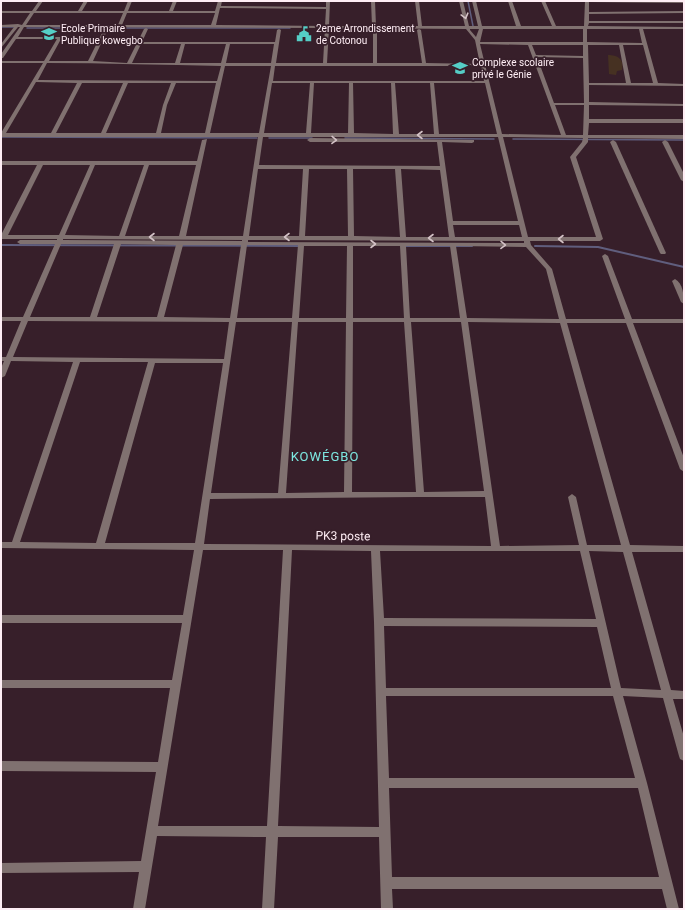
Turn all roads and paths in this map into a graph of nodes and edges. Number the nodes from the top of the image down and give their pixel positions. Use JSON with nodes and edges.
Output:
{"nodes":[{"id":1,"x":34,"y":1,"type":"edge"},
{"id":2,"x":41,"y":1,"type":"edge"},
{"id":3,"x":86,"y":1,"type":"edge"},
{"id":4,"x":130,"y":1,"type":"edge"},
{"id":5,"x":175,"y":1,"type":"edge"},
{"id":6,"x":220,"y":1,"type":"edge"},
{"id":7,"x":258,"y":1,"type":"edge"},
{"id":8,"x":282,"y":1,"type":"edge"},
{"id":9,"x":328,"y":1,"type":"edge"},
{"id":10,"x":373,"y":1,"type":"edge"},
{"id":11,"x":416,"y":1,"type":"edge"},
{"id":12,"x":461,"y":1,"type":"edge"},
{"id":13,"x":474,"y":1,"type":"edge"},
{"id":14,"x":510,"y":1,"type":"edge"},
{"id":15,"x":543,"y":1,"type":"edge"},
{"id":16,"x":587,"y":1,"type":"edge"},
{"id":17,"x":684,"y":2,"type":"edge"},
{"id":18,"x":218,"y":7,"type":"junction"},
{"id":19,"x":256,"y":8,"type":"junction"},
{"id":20,"x":282,"y":8,"type":"junction"},
{"id":21,"x":328,"y":8,"type":"junction"},
{"id":22,"x":1,"y":12,"type":"edge"},
{"id":23,"x":26,"y":12,"type":"junction"},
{"id":24,"x":33,"y":12,"type":"junction"},
{"id":25,"x":79,"y":12,"type":"junction"},
{"id":26,"x":124,"y":12,"type":"junction"},
{"id":27,"x":170,"y":12,"type":"junction"},
{"id":28,"x":217,"y":12,"type":"junction"},
{"id":29,"x":586,"y":12,"type":"junction"},
{"id":30,"x":684,"y":12,"type":"edge"},
{"id":31,"x":587,"y":22,"type":"junction"},
{"id":32,"x":684,"y":22,"type":"edge"},
{"id":33,"x":1,"y":27,"type":"edge"},
{"id":34,"x":15,"y":27,"type":"junction"},
{"id":35,"x":119,"y":27,"type":"junction"},
{"id":36,"x":213,"y":27,"type":"junction"},
{"id":37,"x":22,"y":28,"type":"junction"},
{"id":38,"x":146,"y":28,"type":"junction"},
{"id":39,"x":326,"y":28,"type":"junction"},
{"id":40,"x":374,"y":28,"type":"junction"},
{"id":41,"x":519,"y":28,"type":"junction"},
{"id":42,"x":555,"y":28,"type":"junction"},
{"id":43,"x":106,"y":29,"type":"junction"},
{"id":44,"x":419,"y":29,"type":"junction"},
{"id":45,"x":468,"y":29,"type":"junction"},
{"id":46,"x":481,"y":29,"type":"junction"},
{"id":47,"x":585,"y":29,"type":"junction"},
{"id":48,"x":684,"y":29,"type":"edge"},
{"id":49,"x":279,"y":30,"type":"junction"},
{"id":50,"x":641,"y":30,"type":"junction"},
{"id":51,"x":15,"y":38,"type":"junction"},
{"id":52,"x":60,"y":38,"type":"junction"},
{"id":53,"x":102,"y":38,"type":"junction"},
{"id":54,"x":477,"y":42,"type":"junction"},
{"id":55,"x":139,"y":43,"type":"junction"},
{"id":56,"x":228,"y":43,"type":"junction"},
{"id":57,"x":276,"y":43,"type":"junction"},
{"id":58,"x":183,"y":44,"type":"junction"},
{"id":59,"x":530,"y":44,"type":"junction"},
{"id":60,"x":586,"y":44,"type":"junction"},
{"id":61,"x":621,"y":44,"type":"junction"},
{"id":62,"x":644,"y":44,"type":"junction"},
{"id":63,"x":1,"y":48,"type":"edge"},
{"id":64,"x":534,"y":56,"type":"junction"},
{"id":65,"x":1,"y":57,"type":"edge"},
{"id":66,"x":586,"y":57,"type":"junction"},
{"id":67,"x":46,"y":61,"type":"junction"},
{"id":68,"x":1,"y":62,"type":"edge"},
{"id":69,"x":90,"y":62,"type":"junction"},
{"id":70,"x":129,"y":64,"type":"junction"},
{"id":71,"x":177,"y":64,"type":"junction"},
{"id":72,"x":223,"y":64,"type":"junction"},
{"id":73,"x":273,"y":64,"type":"junction"},
{"id":74,"x":325,"y":64,"type":"junction"},
{"id":75,"x":375,"y":64,"type":"junction"},
{"id":76,"x":424,"y":64,"type":"junction"},
{"id":77,"x":483,"y":65,"type":"junction"},
{"id":78,"x":35,"y":81,"type":"junction"},
{"id":79,"x":80,"y":81,"type":"junction"},
{"id":80,"x":126,"y":82,"type":"junction"},
{"id":81,"x":174,"y":82,"type":"junction"},
{"id":82,"x":218,"y":82,"type":"junction"},
{"id":83,"x":270,"y":82,"type":"junction"},
{"id":84,"x":312,"y":82,"type":"junction"},
{"id":85,"x":351,"y":82,"type":"junction"},
{"id":86,"x":393,"y":82,"type":"junction"},
{"id":87,"x":432,"y":82,"type":"junction"},
{"id":88,"x":486,"y":82,"type":"junction"},
{"id":89,"x":586,"y":84,"type":"junction"},
{"id":90,"x":629,"y":84,"type":"junction"},
{"id":91,"x":656,"y":85,"type":"junction"},
{"id":92,"x":684,"y":85,"type":"edge"},
{"id":93,"x":586,"y":103,"type":"junction"},
{"id":94,"x":552,"y":104,"type":"junction"},
{"id":95,"x":684,"y":105,"type":"edge"},
{"id":96,"x":587,"y":121,"type":"junction"},
{"id":97,"x":684,"y":122,"type":"edge"},
{"id":98,"x":53,"y":134,"type":"junction"},
{"id":99,"x":103,"y":134,"type":"junction"},
{"id":100,"x":158,"y":134,"type":"junction"},
{"id":101,"x":308,"y":135,"type":"junction"},
{"id":102,"x":351,"y":135,"type":"junction"},
{"id":103,"x":396,"y":135,"type":"junction"},
{"id":104,"x":437,"y":135,"type":"junction"},
{"id":105,"x":2,"y":136,"type":"edge"},
{"id":106,"x":564,"y":137,"type":"junction"},
{"id":107,"x":684,"y":137,"type":"edge"},
{"id":108,"x":206,"y":138,"type":"junction"},
{"id":109,"x":260,"y":138,"type":"junction"},
{"id":110,"x":500,"y":139,"type":"junction"},
{"id":111,"x":585,"y":139,"type":"junction"},
{"id":112,"x":439,"y":142,"type":"junction"},
{"id":113,"x":613,"y":142,"type":"junction"},
{"id":114,"x":664,"y":142,"type":"junction"},
{"id":115,"x":684,"y":142,"type":"edge"},
{"id":116,"x":1,"y":163,"type":"edge"},
{"id":117,"x":41,"y":163,"type":"junction"},
{"id":118,"x":93,"y":163,"type":"junction"},
{"id":119,"x":147,"y":163,"type":"junction"},
{"id":120,"x":199,"y":163,"type":"junction"},
{"id":121,"x":256,"y":167,"type":"junction"},
{"id":122,"x":350,"y":167,"type":"junction"},
{"id":123,"x":306,"y":168,"type":"junction"},
{"id":124,"x":398,"y":168,"type":"junction"},
{"id":125,"x":442,"y":168,"type":"junction"},
{"id":126,"x":684,"y":180,"type":"edge"},
{"id":127,"x":450,"y":223,"type":"junction"},
{"id":128,"x":521,"y":223,"type":"junction"},
{"id":129,"x":2,"y":239,"type":"edge"},
{"id":130,"x":60,"y":240,"type":"junction"},
{"id":131,"x":119,"y":240,"type":"junction"},
{"id":132,"x":181,"y":240,"type":"junction"},
{"id":133,"x":302,"y":240,"type":"junction"},
{"id":134,"x":246,"y":241,"type":"junction"},
{"id":135,"x":350,"y":241,"type":"junction"},
{"id":136,"x":403,"y":241,"type":"junction"},
{"id":137,"x":453,"y":241,"type":"junction"},
{"id":138,"x":527,"y":242,"type":"junction"},
{"id":139,"x":663,"y":253,"type":"dead end"},
{"id":140,"x":605,"y":256,"type":"dead end"},
{"id":141,"x":675,"y":281,"type":"dead end"},
{"id":142,"x":684,"y":302,"type":"edge"},
{"id":143,"x":1,"y":319,"type":"edge"},
{"id":144,"x":25,"y":319,"type":"junction"},
{"id":145,"x":93,"y":319,"type":"junction"},
{"id":146,"x":160,"y":319,"type":"junction"},
{"id":147,"x":233,"y":319,"type":"junction"},
{"id":148,"x":296,"y":320,"type":"junction"},
{"id":149,"x":349,"y":320,"type":"junction"},
{"id":150,"x":407,"y":320,"type":"junction"},
{"id":151,"x":463,"y":320,"type":"junction"},
{"id":152,"x":563,"y":320,"type":"junction"},
{"id":153,"x":629,"y":321,"type":"junction"},
{"id":154,"x":684,"y":321,"type":"edge"},
{"id":155,"x":5,"y":359,"type":"edge"},
{"id":156,"x":78,"y":360,"type":"junction"},
{"id":157,"x":152,"y":360,"type":"junction"},
{"id":158,"x":227,"y":361,"type":"junction"},
{"id":159,"x":1,"y":376,"type":"edge"},
{"id":160,"x":684,"y":470,"type":"edge"},
{"id":161,"x":489,"y":494,"type":"junction"},
{"id":162,"x":348,"y":495,"type":"junction"},
{"id":163,"x":420,"y":495,"type":"junction"},
{"id":164,"x":207,"y":496,"type":"junction"},
{"id":165,"x":282,"y":496,"type":"junction"},
{"id":166,"x":572,"y":497,"type":"dead end"},
{"id":167,"x":1,"y":545,"type":"edge"},
{"id":168,"x":15,"y":545,"type":"junction"},
{"id":169,"x":100,"y":545,"type":"junction"},
{"id":170,"x":199,"y":546,"type":"junction"},
{"id":171,"x":288,"y":547,"type":"junction"},
{"id":172,"x":583,"y":548,"type":"junction"},
{"id":173,"x":626,"y":548,"type":"junction"},
{"id":174,"x":375,"y":549,"type":"junction"},
{"id":175,"x":496,"y":550,"type":"junction"},
{"id":176,"x":684,"y":550,"type":"edge"},
{"id":177,"x":1,"y":619,"type":"edge"},
{"id":178,"x":187,"y":619,"type":"junction"},
{"id":179,"x":379,"y":622,"type":"junction"},
{"id":180,"x":602,"y":623,"type":"junction"},
{"id":181,"x":1,"y":684,"type":"edge"},
{"id":182,"x":176,"y":684,"type":"junction"},
{"id":183,"x":381,"y":692,"type":"junction"},
{"id":184,"x":617,"y":692,"type":"junction"},
{"id":185,"x":667,"y":695,"type":"junction"},
{"id":186,"x":684,"y":695,"type":"edge"},
{"id":187,"x":684,"y":756,"type":"edge"},
{"id":188,"x":1,"y":766,"type":"edge"},
{"id":189,"x":163,"y":767,"type":"junction"},
{"id":190,"x":384,"y":783,"type":"junction"},
{"id":191,"x":642,"y":783,"type":"junction"},
{"id":192,"x":152,"y":831,"type":"junction"},
{"id":193,"x":273,"y":831,"type":"junction"},
{"id":194,"x":385,"y":832,"type":"junction"},
{"id":195,"x":146,"y":866,"type":"junction"},
{"id":196,"x":1,"y":868,"type":"edge"},
{"id":197,"x":386,"y":883,"type":"junction"},
{"id":198,"x":666,"y":883,"type":"junction"},
{"id":199,"x":139,"y":909,"type":"edge"},
{"id":200,"x":268,"y":909,"type":"edge"},
{"id":201,"x":387,"y":909,"type":"edge"},
{"id":202,"x":673,"y":909,"type":"edge"}],
"edges":[{"from":1,"to":23,"type":"street"},
{"from":2,"to":24,"type":"street"},
{"from":3,"to":25,"type":"street"},
{"from":4,"to":26,"type":"street"},
{"from":5,"to":27,"type":"street"},
{"from":6,"to":18,"type":"street"},
{"from":7,"to":19,"type":"street"},
{"from":8,"to":20,"type":"street"},
{"from":9,"to":21,"type":"street"},
{"from":10,"to":40,"type":"street"},
{"from":11,"to":44,"type":"street"},
{"from":12,"to":45,"type":"street","one_way":true},
{"from":13,"to":46,"type":"street"},
{"from":14,"to":41,"type":"street"},
{"from":15,"to":42,"type":"street"},
{"from":16,"to":17,"type":"street"},
{"from":16,"to":29,"type":"street"},
{"from":18,"to":19,"type":"street"},
{"from":18,"to":28,"type":"street"},
{"from":19,"to":20,"type":"street"},
{"from":20,"to":21,"type":"street"},
{"from":21,"to":39,"type":"street"},
{"from":22,"to":23,"type":"street"},
{"from":23,"to":24,"type":"street"},
{"from":23,"to":34,"type":"street"},
{"from":24,"to":25,"type":"street"},
{"from":24,"to":37,"type":"street"},
{"from":25,"to":26,"type":"street"},
{"from":26,"to":27,"type":"street"},
{"from":26,"to":35,"type":"street"},
{"from":27,"to":28,"type":"street"},
{"from":28,"to":36,"type":"street"},
{"from":29,"to":30,"type":"street"},
{"from":29,"to":31,"type":"street"},
{"from":31,"to":32,"type":"street"},
{"from":31,"to":47,"type":"street"},
{"from":33,"to":34,"type":"street"},
{"from":34,"to":37,"type":"street"},
{"from":34,"to":63,"type":"street"},
{"from":35,"to":36,"type":"street"},
{"from":35,"to":37,"type":"street"},
{"from":36,"to":39,"type":"street"},
{"from":37,"to":43,"type":"street"},
{"from":37,"to":51,"type":"street"},
{"from":38,"to":43,"type":"street"},
{"from":38,"to":49,"type":"street"},
{"from":38,"to":55,"type":"street"},
{"from":39,"to":40,"type":"street"},
{"from":39,"to":49,"type":"street"},
{"from":39,"to":74,"type":"street"},
{"from":40,"to":44,"type":"street"},
{"from":40,"to":75,"type":"street"},
{"from":41,"to":42,"type":"street"},
{"from":41,"to":46,"type":"street"},
{"from":42,"to":47,"type":"street"},
{"from":43,"to":53,"type":"street"},
{"from":44,"to":45,"type":"street"},
{"from":44,"to":76,"type":"street"},
{"from":45,"to":46,"type":"street"},
{"from":45,"to":54,"type":"street"},
{"from":46,"to":47,"type":"street"},
{"from":46,"to":54,"type":"street"},
{"from":47,"to":48,"type":"street"},
{"from":47,"to":50,"type":"street"},
{"from":47,"to":60,"type":"street"},
{"from":48,"to":50,"type":"street"},
{"from":49,"to":57,"type":"street"},
{"from":50,"to":62,"type":"street"},
{"from":51,"to":52,"type":"street"},
{"from":51,"to":65,"type":"street"},
{"from":52,"to":53,"type":"street"},
{"from":52,"to":67,"type":"street"},
{"from":53,"to":69,"type":"street"},
{"from":54,"to":59,"type":"street"},
{"from":54,"to":77,"type":"street"},
{"from":55,"to":58,"type":"street"},
{"from":55,"to":70,"type":"street"},
{"from":56,"to":57,"type":"street"},
{"from":56,"to":58,"type":"street"},
{"from":56,"to":72,"type":"street"},
{"from":57,"to":73,"type":"street"},
{"from":58,"to":71,"type":"street"},
{"from":59,"to":60,"type":"street"},
{"from":59,"to":64,"type":"street"},
{"from":60,"to":61,"type":"street"},
{"from":60,"to":66,"type":"street"},
{"from":61,"to":62,"type":"street"},
{"from":61,"to":90,"type":"street"},
{"from":62,"to":91,"type":"street"},
{"from":64,"to":66,"type":"street"},
{"from":64,"to":94,"type":"street"},
{"from":66,"to":89,"type":"street"},
{"from":67,"to":68,"type":"street"},
{"from":67,"to":69,"type":"street"},
{"from":67,"to":78,"type":"street"},
{"from":69,"to":70,"type":"street"},
{"from":70,"to":71,"type":"street"},
{"from":71,"to":72,"type":"street"},
{"from":72,"to":73,"type":"street"},
{"from":72,"to":82,"type":"street"},
{"from":73,"to":74,"type":"street"},
{"from":73,"to":83,"type":"street"},
{"from":74,"to":75,"type":"street"},
{"from":75,"to":76,"type":"street"},
{"from":76,"to":77,"type":"street"},
{"from":77,"to":88,"type":"street"},
{"from":78,"to":79,"type":"street"},
{"from":78,"to":105,"type":"street"},
{"from":79,"to":80,"type":"street"},
{"from":79,"to":98,"type":"street"},
{"from":80,"to":81,"type":"street"},
{"from":80,"to":99,"type":"street"},
{"from":81,"to":82,"type":"street"},
{"from":81,"to":100,"type":"street"},
{"from":82,"to":108,"type":"street"},
{"from":83,"to":84,"type":"street"},
{"from":83,"to":109,"type":"street"},
{"from":84,"to":85,"type":"street"},
{"from":84,"to":101,"type":"street"},
{"from":85,"to":86,"type":"street"},
{"from":85,"to":102,"type":"street"},
{"from":86,"to":87,"type":"street"},
{"from":86,"to":103,"type":"street"},
{"from":87,"to":88,"type":"street"},
{"from":87,"to":104,"type":"street"},
{"from":88,"to":110,"type":"street"},
{"from":89,"to":90,"type":"street"},
{"from":89,"to":93,"type":"street"},
{"from":90,"to":91,"type":"street"},
{"from":91,"to":92,"type":"street"},
{"from":93,"to":94,"type":"street"},
{"from":93,"to":95,"type":"street"},
{"from":93,"to":96,"type":"street"},
{"from":94,"to":106,"type":"street"},
{"from":96,"to":97,"type":"street"},
{"from":96,"to":111,"type":"street"},
{"from":98,"to":99,"type":"street"},
{"from":98,"to":105,"type":"street"},
{"from":99,"to":100,"type":"street"},
{"from":100,"to":108,"type":"street"},
{"from":101,"to":102,"type":"street"},
{"from":101,"to":109,"type":"street"},
{"from":102,"to":103,"type":"street"},
{"from":104,"to":103,"type":"street","one_way":true},
{"from":104,"to":110,"type":"street"},
{"from":105,"to":108,"type":"street"},
{"from":106,"to":110,"type":"street"},
{"from":106,"to":111,"type":"street"},
{"from":107,"to":111,"type":"street"},
{"from":108,"to":109,"type":"street"},
{"from":108,"to":120,"type":"street"},
{"from":109,"to":112,"type":"street","one_way":true},
{"from":109,"to":121,"type":"street"},
{"from":110,"to":111,"type":"street"},
{"from":110,"to":112,"type":"street"},
{"from":110,"to":128,"type":"street"},
{"from":111,"to":113,"type":"street"},
{"from":111,"to":138,"type":"street","one_way":true},
{"from":112,"to":125,"type":"street"},
{"from":113,"to":114,"type":"street"},
{"from":113,"to":139,"type":"street"},
{"from":114,"to":115,"type":"street"},
{"from":114,"to":126,"type":"street"},
{"from":116,"to":117,"type":"street"},
{"from":117,"to":118,"type":"street"},
{"from":117,"to":129,"type":"street"},
{"from":118,"to":119,"type":"street"},
{"from":118,"to":130,"type":"street"},
{"from":119,"to":120,"type":"street"},
{"from":119,"to":131,"type":"street"},
{"from":120,"to":132,"type":"street"},
{"from":121,"to":123,"type":"street"},
{"from":121,"to":134,"type":"street"},
{"from":122,"to":123,"type":"street"},
{"from":122,"to":124,"type":"street"},
{"from":122,"to":135,"type":"street"},
{"from":123,"to":133,"type":"street"},
{"from":124,"to":125,"type":"street"},
{"from":124,"to":136,"type":"street"},
{"from":125,"to":127,"type":"street"},
{"from":127,"to":128,"type":"street"},
{"from":127,"to":137,"type":"street"},
{"from":128,"to":138,"type":"street"},
{"from":129,"to":130,"type":"street"},
{"from":130,"to":131,"type":"street"},
{"from":130,"to":144,"type":"street"},
{"from":131,"to":132,"type":"street"},
{"from":131,"to":145,"type":"street"},
{"from":132,"to":134,"type":"street"},
{"from":132,"to":146,"type":"street"},
{"from":133,"to":134,"type":"street"},
{"from":133,"to":135,"type":"street"},
{"from":133,"to":148,"type":"street"},
{"from":134,"to":147,"type":"street"},
{"from":135,"to":136,"type":"street"},
{"from":135,"to":149,"type":"street"},
{"from":136,"to":137,"type":"street"},
{"from":136,"to":150,"type":"street"},
{"from":137,"to":138,"type":"street"},
{"from":137,"to":151,"type":"street"},
{"from":138,"to":152,"type":"street"},
{"from":140,"to":153,"type":"street"},
{"from":141,"to":142,"type":"street"},
{"from":143,"to":144,"type":"street"},
{"from":144,"to":145,"type":"street"},
{"from":144,"to":155,"type":"street"},
{"from":145,"to":146,"type":"street"},
{"from":146,"to":147,"type":"street"},
{"from":147,"to":148,"type":"street"},
{"from":147,"to":158,"type":"street"},
{"from":148,"to":149,"type":"street"},
{"from":148,"to":165,"type":"street"},
{"from":149,"to":150,"type":"street"},
{"from":149,"to":162,"type":"street"},
{"from":150,"to":151,"type":"street"},
{"from":150,"to":163,"type":"street"},
{"from":151,"to":152,"type":"street"},
{"from":151,"to":161,"type":"street"},
{"from":152,"to":153,"type":"street"},
{"from":152,"to":173,"type":"street"},
{"from":153,"to":154,"type":"street"},
{"from":153,"to":160,"type":"street"},
{"from":155,"to":156,"type":"street"},
{"from":155,"to":159,"type":"street"},
{"from":156,"to":157,"type":"street"},
{"from":156,"to":168,"type":"street"},
{"from":157,"to":158,"type":"street"},
{"from":157,"to":169,"type":"street"},
{"from":158,"to":164,"type":"street"},
{"from":161,"to":163,"type":"street"},
{"from":161,"to":175,"type":"street"},
{"from":162,"to":163,"type":"street"},
{"from":162,"to":165,"type":"street"},
{"from":164,"to":165,"type":"street"},
{"from":164,"to":170,"type":"street"},
{"from":166,"to":172,"type":"street"},
{"from":167,"to":168,"type":"street","name":"PK3 poste"},
{"from":168,"to":169,"type":"street","name":"PK3 poste"},
{"from":169,"to":170,"type":"street","name":"PK3 poste"},
{"from":170,"to":171,"type":"street","name":"PK3 poste"},
{"from":170,"to":178,"type":"street"},
{"from":171,"to":174,"type":"street","name":"PK3 poste"},
{"from":171,"to":193,"type":"street"},
{"from":172,"to":173,"type":"street","name":"PK3 poste"},
{"from":172,"to":175,"type":"street","name":"PK3 poste"},
{"from":172,"to":180,"type":"street"},
{"from":173,"to":176,"type":"street","name":"PK3 poste"},
{"from":173,"to":185,"type":"street"},
{"from":174,"to":175,"type":"street","name":"PK3 poste"},
{"from":174,"to":179,"type":"street"},
{"from":177,"to":178,"type":"street"},
{"from":178,"to":182,"type":"street"},
{"from":179,"to":180,"type":"street"},
{"from":179,"to":183,"type":"street"},
{"from":180,"to":184,"type":"street"},
{"from":181,"to":182,"type":"street"},
{"from":182,"to":189,"type":"street"},
{"from":183,"to":184,"type":"street"},
{"from":183,"to":190,"type":"street"},
{"from":184,"to":185,"type":"street"},
{"from":184,"to":191,"type":"street"},
{"from":185,"to":186,"type":"street"},
{"from":185,"to":187,"type":"street"},
{"from":188,"to":189,"type":"street"},
{"from":189,"to":192,"type":"street"},
{"from":190,"to":191,"type":"street"},
{"from":190,"to":194,"type":"street"},
{"from":191,"to":198,"type":"street"},
{"from":192,"to":193,"type":"street"},
{"from":192,"to":195,"type":"street"},
{"from":193,"to":194,"type":"street"},
{"from":193,"to":200,"type":"street"},
{"from":194,"to":197,"type":"street"},
{"from":195,"to":196,"type":"street"},
{"from":195,"to":199,"type":"street"},
{"from":197,"to":198,"type":"street"},
{"from":197,"to":201,"type":"street"},
{"from":198,"to":202,"type":"street"}]}
